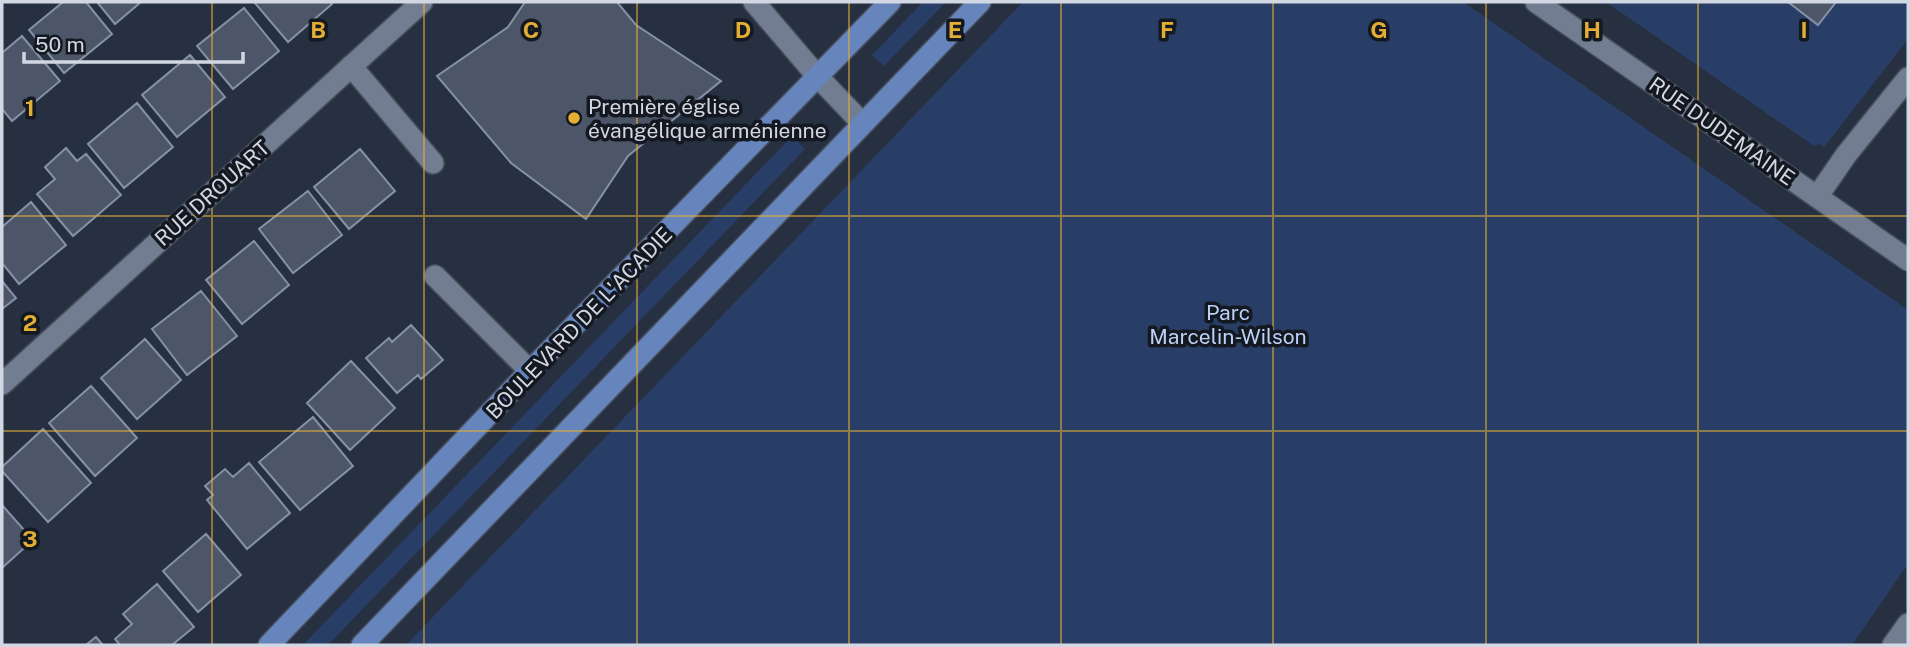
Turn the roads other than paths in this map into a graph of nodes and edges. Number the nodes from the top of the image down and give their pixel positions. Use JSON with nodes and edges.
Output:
{"nodes":[{"id":1,"x":422,"y":2,"type":"edge"},
{"id":2,"x":890,"y":2,"type":"edge"},
{"id":3,"x":980,"y":2,"type":"edge"},
{"id":4,"x":1536,"y":2,"type":"edge"},
{"id":5,"x":761,"y":4,"type":"edge"},
{"id":6,"x":351,"y":66,"type":"junction"},
{"id":7,"x":818,"y":77,"type":"junction"},
{"id":8,"x":1908,"y":78,"type":"edge"},
{"id":9,"x":862,"y":123,"type":"junction"},
{"id":10,"x":433,"y":163,"type":"dead end"},
{"id":11,"x":1816,"y":197,"type":"junction"},
{"id":12,"x":1908,"y":260,"type":"edge"},
{"id":13,"x":435,"y":276,"type":"dead end"},
{"id":14,"x":530,"y":371,"type":"junction"},
{"id":15,"x":2,"y":384,"type":"edge"},
{"id":16,"x":1908,"y":624,"type":"edge"},
{"id":17,"x":269,"y":645,"type":"edge"},
{"id":18,"x":362,"y":645,"type":"edge"},
{"id":19,"x":1893,"y":645,"type":"edge"}],
"edges":[{"from":1,"to":6,"type":"street","name":"RUE DROUART"},
{"from":2,"to":7,"type":"main road","name":"BOULEVARD DE L'ACADIE"},
{"from":3,"to":9,"type":"main road"},
{"from":4,"to":11,"type":"street","name":"RUE DUDEMAINE"},
{"from":5,"to":7,"type":"street"},
{"from":6,"to":10,"type":"street"},
{"from":6,"to":15,"type":"street","name":"RUE DROUART"},
{"from":7,"to":9,"type":"street"},
{"from":7,"to":14,"type":"main road","name":"BOULEVARD DE L'ACADIE"},
{"from":8,"to":11,"type":"street"},
{"from":9,"to":18,"type":"main road"},
{"from":11,"to":12,"type":"street","name":"RUE DUDEMAINE"},
{"from":13,"to":14,"type":"street"},
{"from":14,"to":17,"type":"main road","name":"BOULEVARD DE L'ACADIE"},
{"from":16,"to":19,"type":"street"}]}
